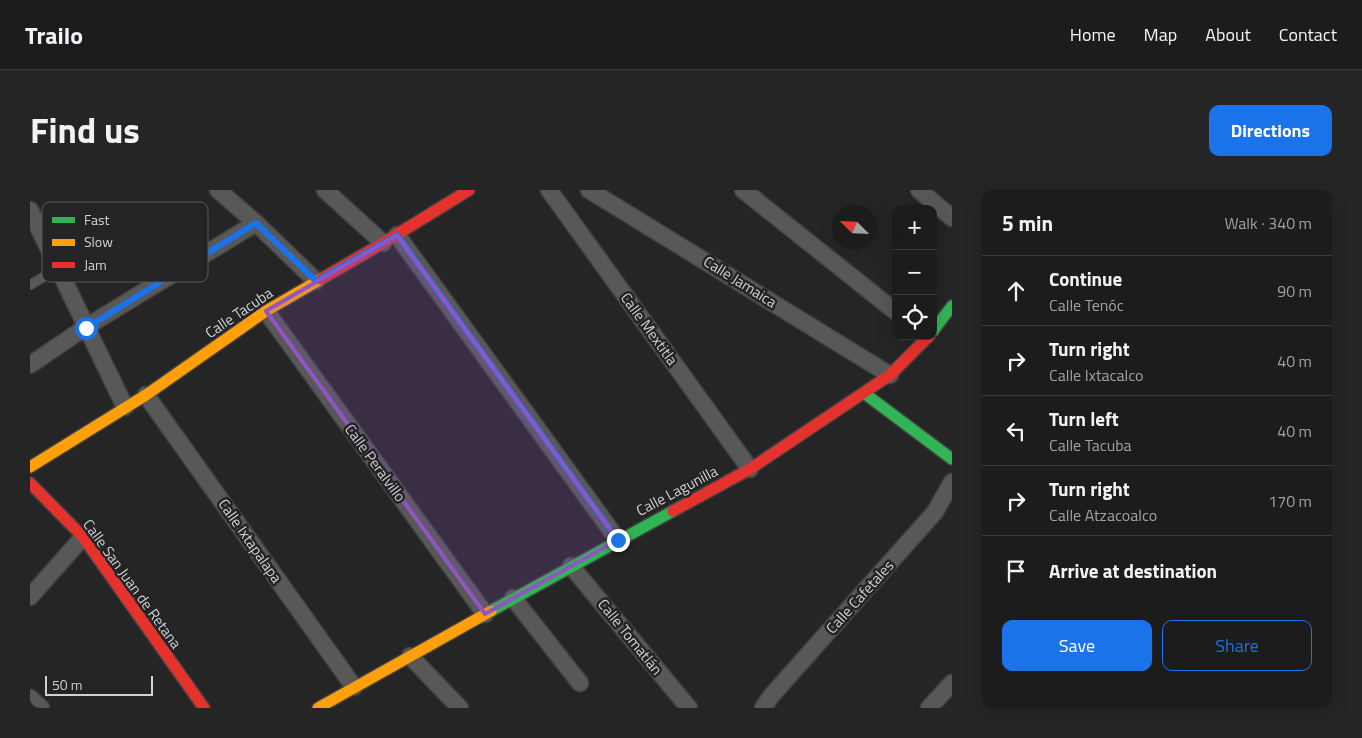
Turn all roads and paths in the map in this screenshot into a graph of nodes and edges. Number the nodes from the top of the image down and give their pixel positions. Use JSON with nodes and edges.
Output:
{"nodes":[{"id":1,"x":218,"y":190,"type":"edge"},
{"id":2,"x":326,"y":190,"type":"edge"},
{"id":3,"x":470,"y":190,"type":"edge"},
{"id":4,"x":549,"y":190,"type":"edge"},
{"id":5,"x":589,"y":190,"type":"edge"},
{"id":6,"x":743,"y":190,"type":"edge"},
{"id":7,"x":919,"y":190,"type":"edge"},
{"id":8,"x":30,"y":210,"type":"edge"},
{"id":9,"x":952,"y":218,"type":"edge"},
{"id":10,"x":256,"y":223,"type":"junction"},
{"id":11,"x":42,"y":235,"type":"edge"},
{"id":12,"x":390,"y":239,"type":"junction"},
{"id":13,"x":208,"y":253,"type":"edge"},
{"id":14,"x":42,"y":278,"type":"edge"},
{"id":15,"x":316,"y":281,"type":"junction"},
{"id":16,"x":64,"y":282,"type":"edge"},
{"id":17,"x":160,"y":282,"type":"edge"},
{"id":18,"x":30,"y":285,"type":"edge"},
{"id":19,"x":952,"y":306,"type":"edge"},
{"id":20,"x":892,"y":309,"type":"edge"},
{"id":21,"x":266,"y":311,"type":"junction"},
{"id":22,"x":937,"y":325,"type":"edge"},
{"id":23,"x":86,"y":328,"type":"junction"},
{"id":24,"x":924,"y":340,"type":"edge"},
{"id":25,"x":30,"y":365,"type":"edge"},
{"id":26,"x":890,"y":375,"type":"junction"},
{"id":27,"x":864,"y":393,"type":"junction"},
{"id":28,"x":146,"y":395,"type":"junction"},
{"id":29,"x":126,"y":407,"type":"junction"},
{"id":30,"x":952,"y":459,"type":"edge"},
{"id":31,"x":30,"y":467,"type":"edge"},
{"id":32,"x":750,"y":469,"type":"junction"},
{"id":33,"x":30,"y":482,"type":"edge"},
{"id":34,"x":952,"y":482,"type":"edge"},
{"id":35,"x":83,"y":537,"type":"junction"},
{"id":36,"x":618,"y":540,"type":"junction"},
{"id":37,"x":571,"y":566,"type":"junction"},
{"id":38,"x":30,"y":597,"type":"edge"},
{"id":39,"x":513,"y":598,"type":"junction"},
{"id":40,"x":485,"y":614,"type":"junction"},
{"id":41,"x":410,"y":656,"type":"junction"},
{"id":42,"x":580,"y":683,"type":"dead end"},
{"id":43,"x":952,"y":683,"type":"edge"},
{"id":44,"x":354,"y":688,"type":"junction"},
{"id":45,"x":30,"y":698,"type":"edge"},
{"id":46,"x":41,"y":708,"type":"edge"},
{"id":47,"x":204,"y":708,"type":"edge"},
{"id":48,"x":318,"y":708,"type":"edge"},
{"id":49,"x":460,"y":708,"type":"edge"},
{"id":50,"x":688,"y":708,"type":"edge"},
{"id":51,"x":763,"y":708,"type":"edge"},
{"id":52,"x":929,"y":708,"type":"edge"}],
"edges":[{"from":1,"to":10,"type":"street"},
{"from":2,"to":12,"type":"street"},
{"from":3,"to":12,"type":"street","name":"Calle Tacuba"},
{"from":4,"to":32,"type":"street","name":"Calle Mextitla"},
{"from":5,"to":26,"type":"street","name":"Calle Jamaica"},
{"from":6,"to":20,"type":"street"},
{"from":7,"to":9,"type":"street"},
{"from":8,"to":11,"type":"street"},
{"from":10,"to":13,"type":"street"},
{"from":10,"to":15,"type":"street"},
{"from":12,"to":15,"type":"street","name":"Calle Tacuba"},
{"from":12,"to":36,"type":"street"},
{"from":14,"to":18,"type":"lane"},
{"from":15,"to":21,"type":"street","name":"Calle Tacuba"},
{"from":16,"to":23,"type":"street"},
{"from":17,"to":23,"type":"street"},
{"from":19,"to":22,"type":"street","name":"Calle Lagunilla"},
{"from":21,"to":28,"type":"street","name":"Calle Tacuba"},
{"from":21,"to":40,"type":"street","name":"Calle Peralvillo"},
{"from":23,"to":25,"type":"street"},
{"from":23,"to":29,"type":"street"},
{"from":24,"to":26,"type":"street","name":"Calle Lagunilla"},
{"from":26,"to":27,"type":"street","name":"Calle Lagunilla"},
{"from":27,"to":30,"type":"street"},
{"from":27,"to":32,"type":"street","name":"Calle Lagunilla"},
{"from":28,"to":29,"type":"street","name":"Calle Tacuba"},
{"from":28,"to":44,"type":"street","name":"Calle Ixtapalapa"},
{"from":29,"to":31,"type":"street","name":"Calle Tacuba"},
{"from":32,"to":36,"type":"street","name":"Calle Lagunilla"},
{"from":33,"to":35,"type":"street","name":"Calle San Juan de Retana"},
{"from":34,"to":51,"type":"street","name":"Calle Cafetales"},
{"from":35,"to":38,"type":"street"},
{"from":35,"to":47,"type":"street","name":"Calle San Juan de Retana"},
{"from":36,"to":37,"type":"street","name":"Calle Lagunilla"},
{"from":37,"to":39,"type":"street","name":"Calle Lagunilla"},
{"from":37,"to":50,"type":"street","name":"Calle Tomatlán"},
{"from":39,"to":40,"type":"street","name":"Calle Lagunilla"},
{"from":39,"to":42,"type":"street"},
{"from":40,"to":41,"type":"street","name":"Calle Lagunilla"},
{"from":41,"to":44,"type":"street","name":"Calle Lagunilla"},
{"from":41,"to":49,"type":"street"},
{"from":43,"to":52,"type":"street"},
{"from":44,"to":48,"type":"street","name":"Calle Lagunilla"},
{"from":45,"to":46,"type":"street"}]}
